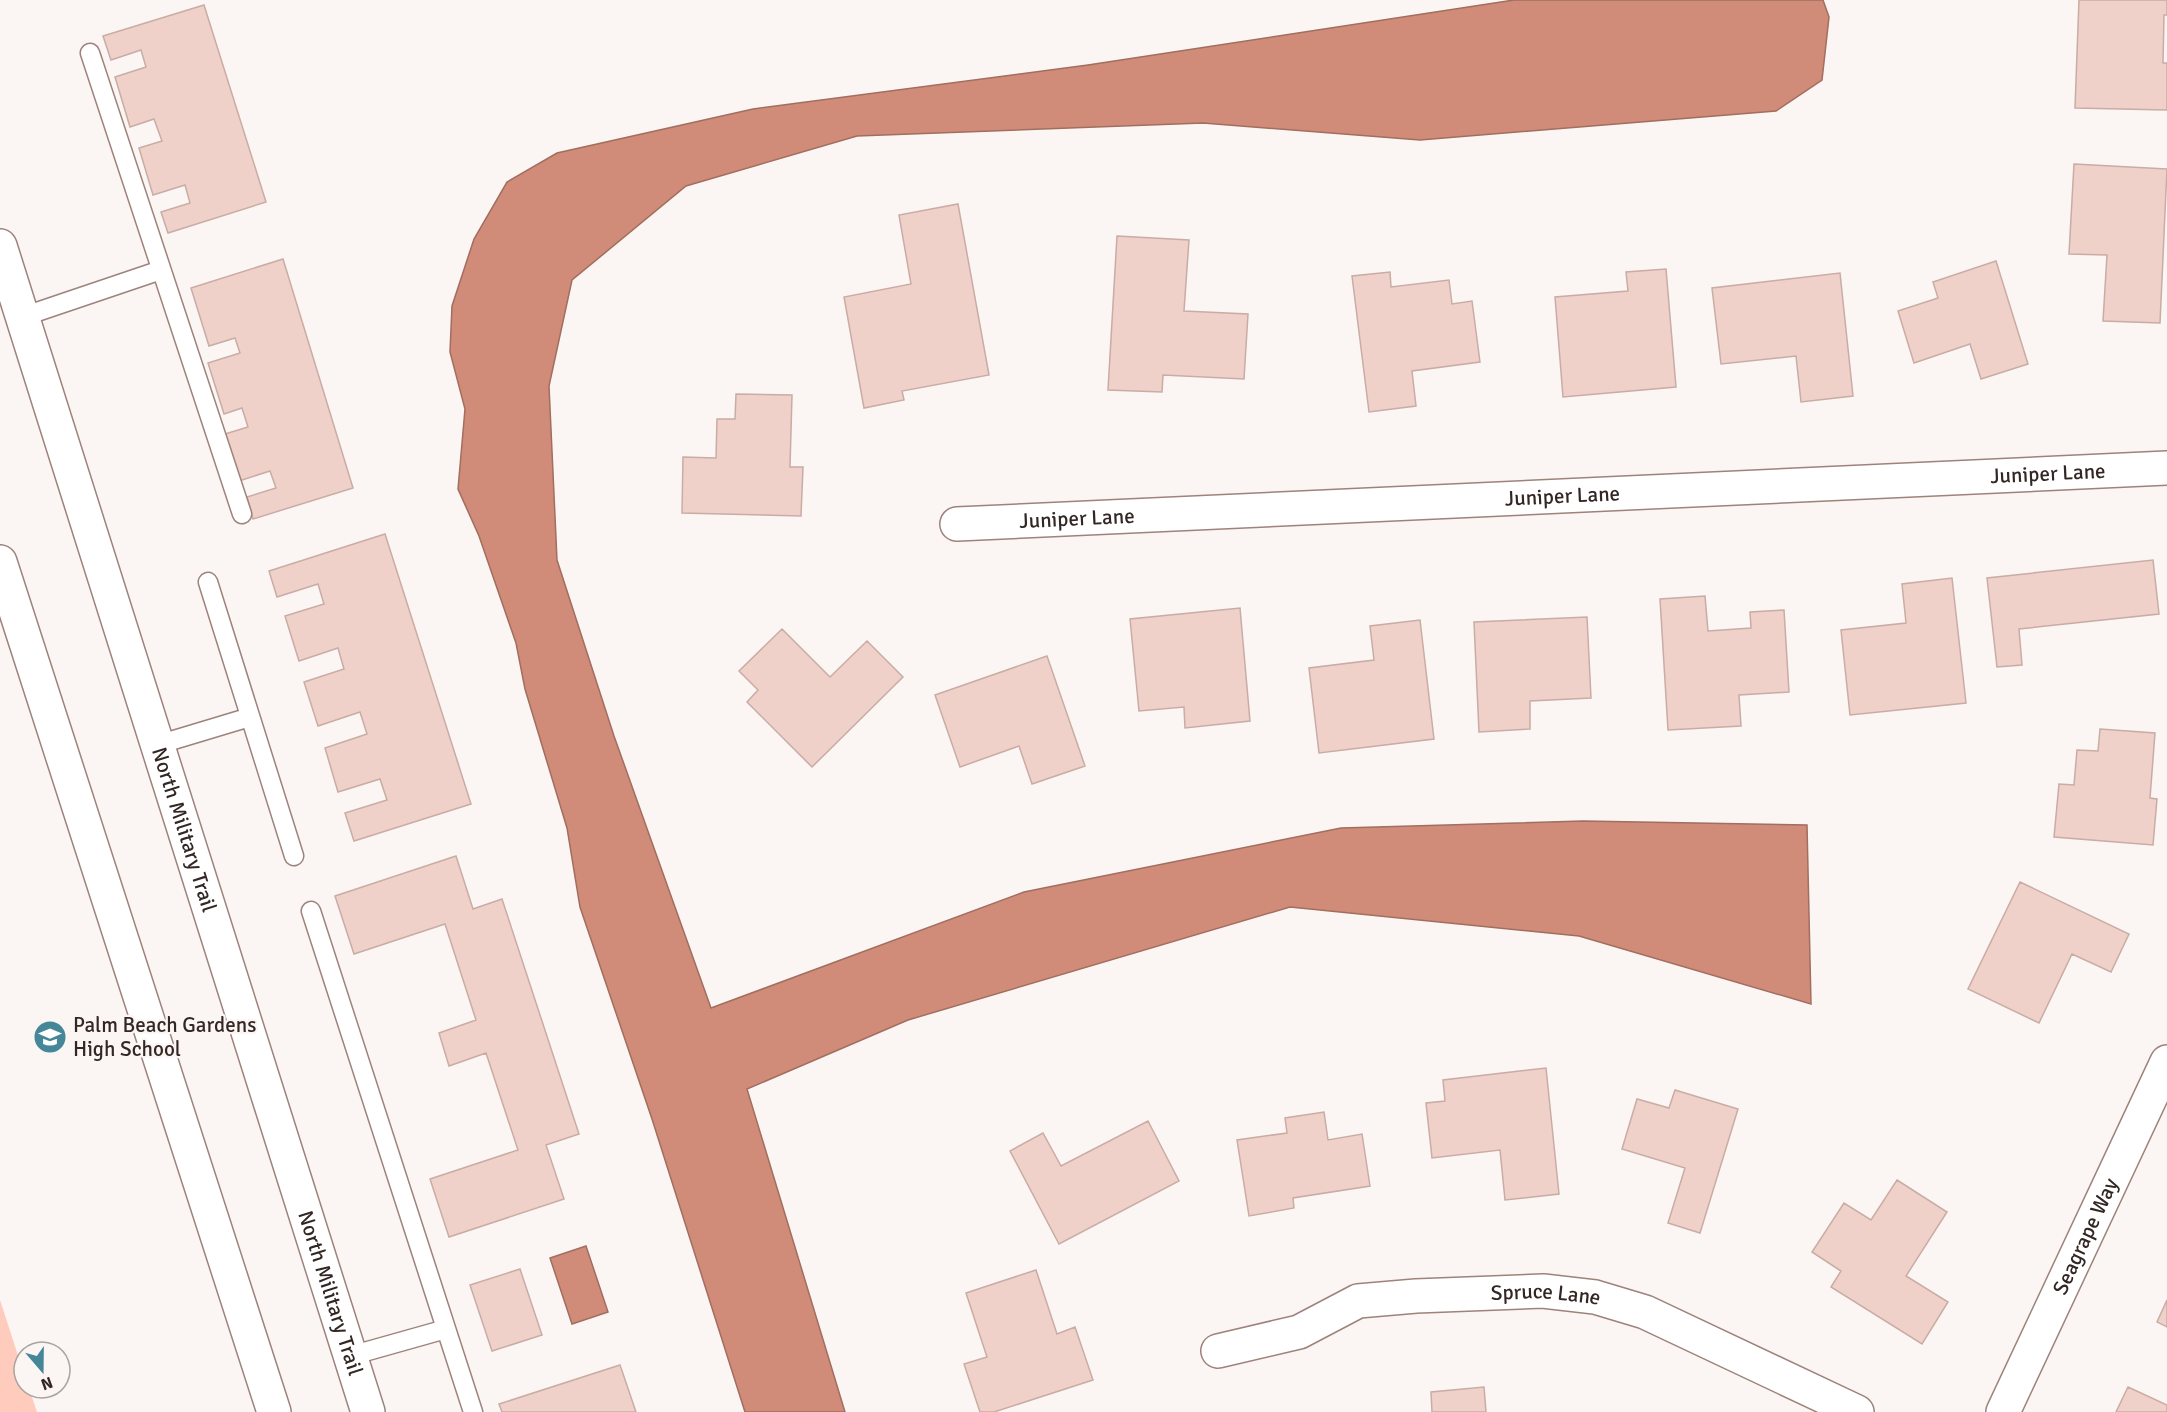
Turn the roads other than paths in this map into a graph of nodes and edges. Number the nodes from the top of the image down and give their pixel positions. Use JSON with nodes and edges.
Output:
{"nodes":[{"id":1,"x":90,"y":53,"type":"dead end"},
{"id":2,"x":0,"y":246,"type":"edge"},
{"id":3,"x":161,"y":270,"type":"junction"},
{"id":4,"x":22,"y":317,"type":"junction"},
{"id":5,"x":2167,"y":468,"type":"edge"},
{"id":6,"x":242,"y":514,"type":"dead end"},
{"id":7,"x":957,"y":524,"type":"dead end"},
{"id":8,"x":0,"y":562,"type":"edge"},
{"id":9,"x":208,"y":582,"type":"dead end"},
{"id":10,"x":250,"y":717,"type":"junction"},
{"id":11,"x":157,"y":745,"type":"junction"},
{"id":12,"x":294,"y":856,"type":"dead end"},
{"id":13,"x":311,"y":911,"type":"dead end"},
{"id":14,"x":2167,"y":1062,"type":"edge"},
{"id":15,"x":446,"y":1329,"type":"junction"},
{"id":16,"x":1218,"y":1351,"type":"dead end"},
{"id":17,"x":350,"y":1356,"type":"junction"},
{"id":18,"x":274,"y":1412,"type":"edge"},
{"id":19,"x":368,"y":1412,"type":"edge"},
{"id":20,"x":473,"y":1412,"type":"edge"},
{"id":21,"x":1857,"y":1412,"type":"edge"},
{"id":22,"x":2003,"y":1412,"type":"edge"}],
"edges":[{"from":1,"to":3,"type":"lane"},
{"from":2,"to":4,"type":"street","name":"North Military Trail"},
{"from":3,"to":4,"type":"lane"},
{"from":3,"to":6,"type":"lane"},
{"from":4,"to":11,"type":"street","name":"North Military Trail"},
{"from":5,"to":7,"type":"street","name":"Juniper Lane"},
{"from":8,"to":18,"type":"street"},
{"from":9,"to":10,"type":"lane"},
{"from":10,"to":11,"type":"lane"},
{"from":10,"to":12,"type":"lane"},
{"from":11,"to":17,"type":"street","name":"North Military Trail"},
{"from":13,"to":15,"type":"lane"},
{"from":14,"to":22,"type":"street","name":"Seagrape Way"},
{"from":15,"to":17,"type":"lane"},
{"from":15,"to":20,"type":"lane"},
{"from":16,"to":21,"type":"street","name":"Spruce Lane"},
{"from":17,"to":19,"type":"street","name":"North Military Trail"}]}
